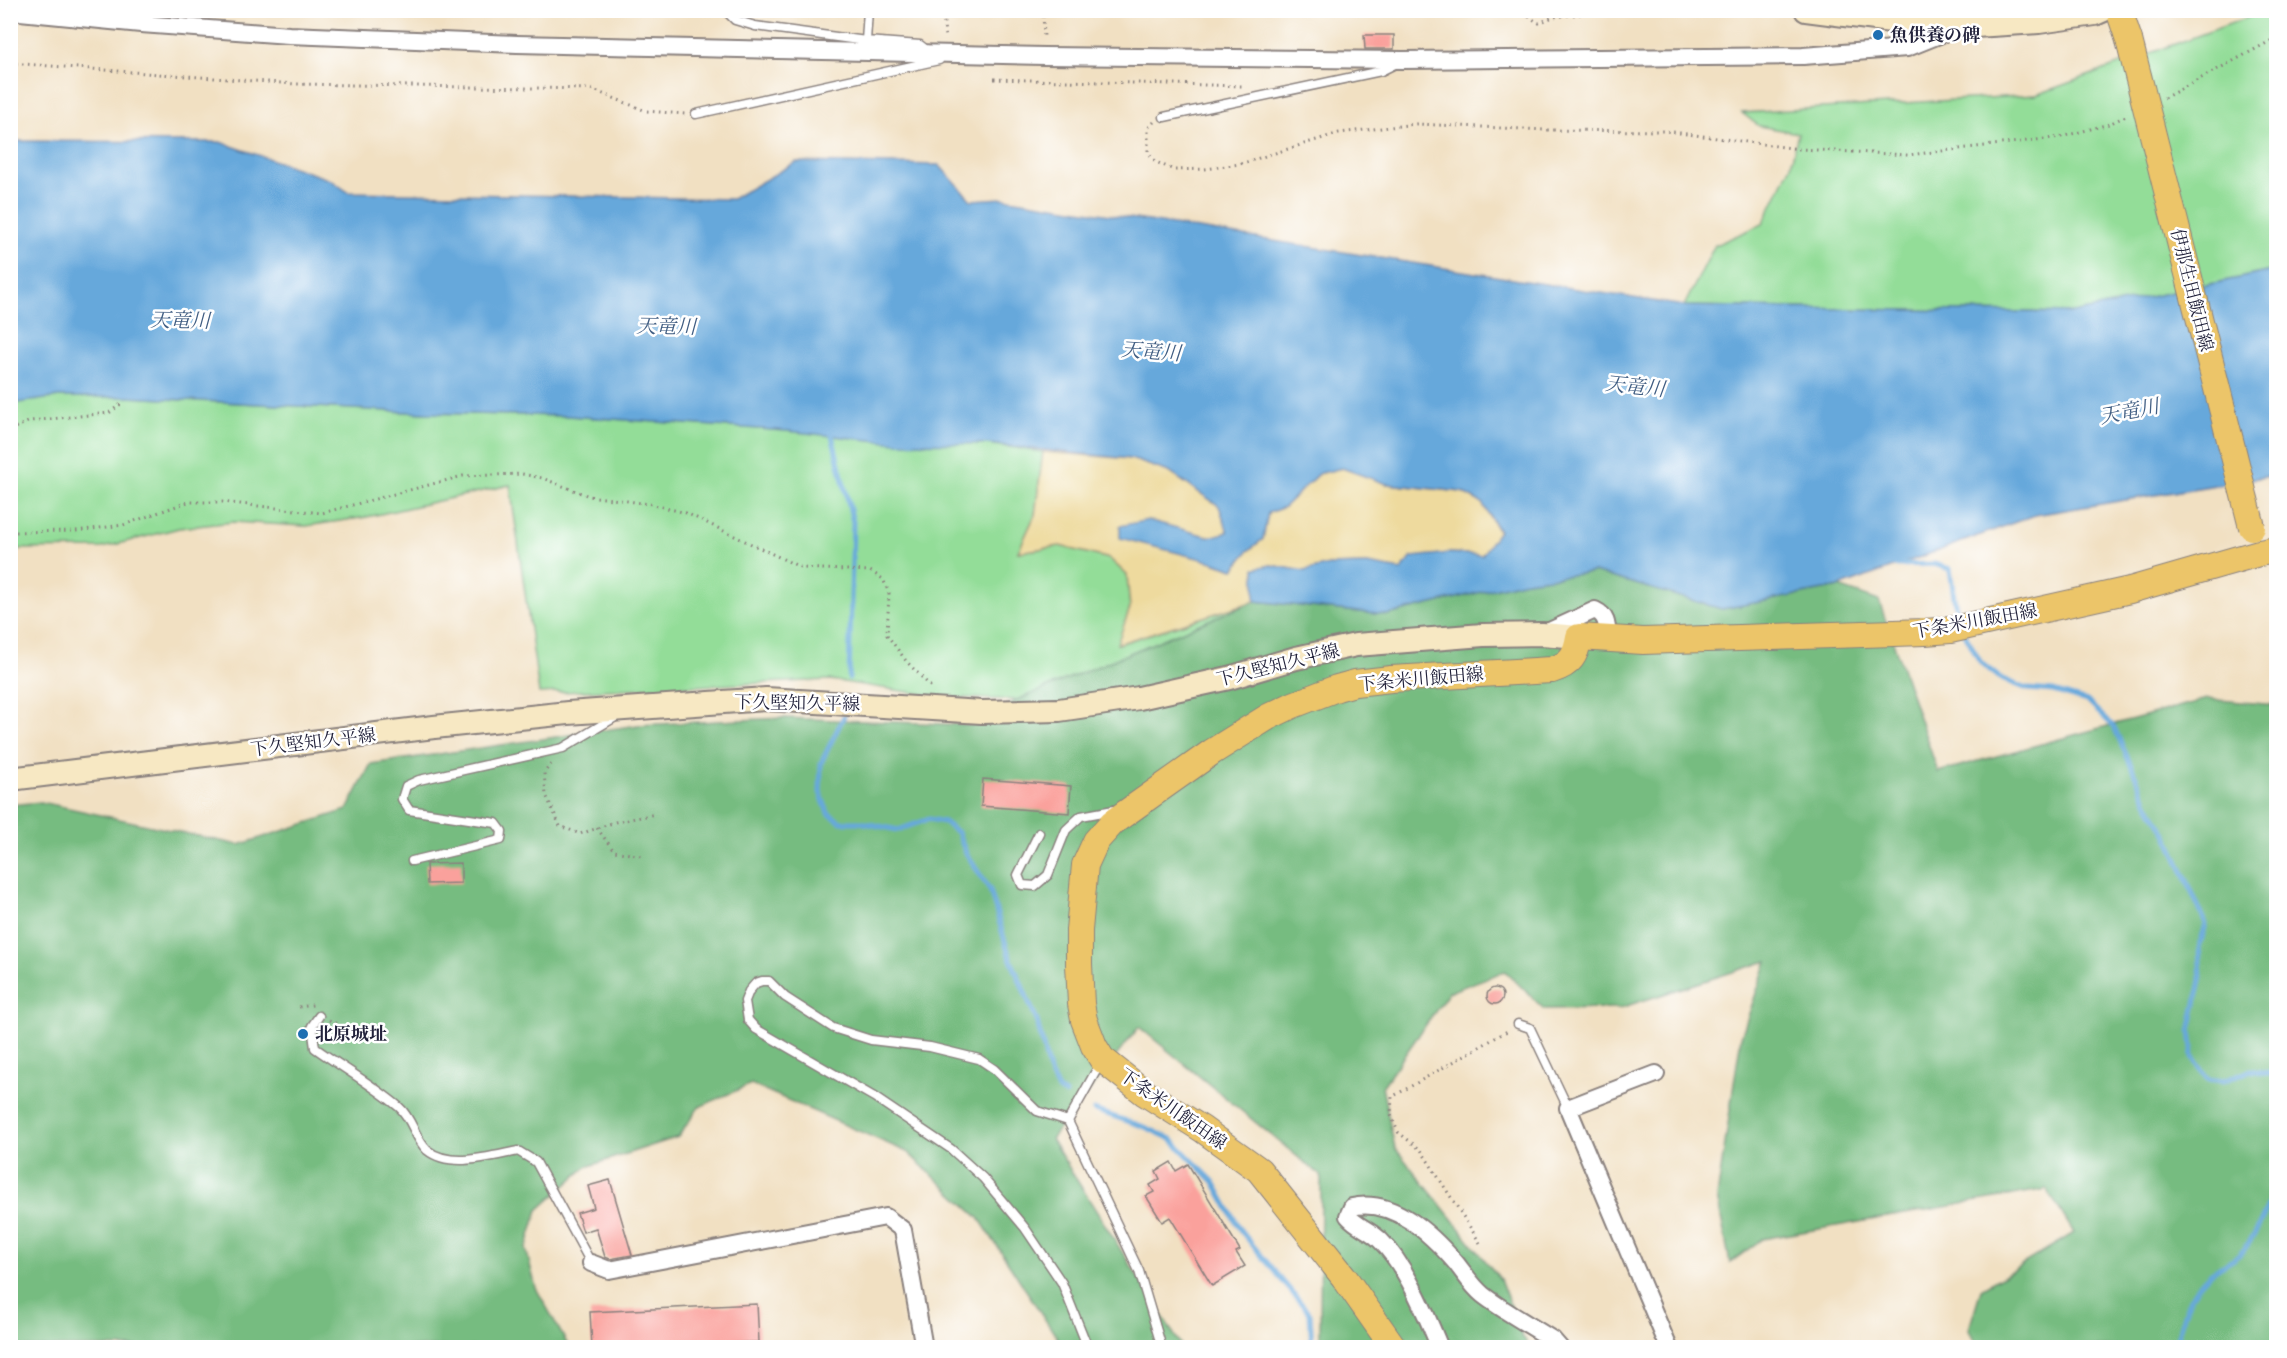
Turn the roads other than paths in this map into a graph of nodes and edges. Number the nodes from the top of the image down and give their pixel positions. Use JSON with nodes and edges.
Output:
{"nodes":[{"id":1,"x":725,"y":10,"type":"edge"},
{"id":2,"x":868,"y":10,"type":"edge"},
{"id":3,"x":1806,"y":10,"type":"edge"},
{"id":4,"x":2104,"y":10,"type":"edge"},
{"id":5,"x":2119,"y":10,"type":"edge"},
{"id":6,"x":10,"y":11,"type":"edge"},
{"id":7,"x":1960,"y":19,"type":"edge"},
{"id":8,"x":866,"y":41,"type":"junction"},
{"id":9,"x":937,"y":54,"type":"junction"},
{"id":10,"x":963,"y":54,"type":"junction"},
{"id":11,"x":1403,"y":60,"type":"junction"},
{"id":12,"x":696,"y":114,"type":"road end"},
{"id":13,"x":1164,"y":117,"type":"road end"},
{"id":14,"x":2268,"y":551,"type":"edge"},
{"id":15,"x":1542,"y":634,"type":"junction"},
{"id":16,"x":1580,"y":637,"type":"junction"},
{"id":17,"x":1608,"y":640,"type":"junction"},
{"id":18,"x":628,"y":709,"type":"junction"},
{"id":19,"x":10,"y":779,"type":"edge"},
{"id":20,"x":1132,"y":808,"type":"junction"},
{"id":21,"x":1039,"y":833,"type":"dead end"},
{"id":22,"x":412,"y":861,"type":"dead end"},
{"id":23,"x":319,"y":1016,"type":"road end"},
{"id":24,"x":1518,"y":1024,"type":"road end"},
{"id":25,"x":1102,"y":1059,"type":"junction"},
{"id":26,"x":1656,"y":1074,"type":"dead end"},
{"id":27,"x":1568,"y":1108,"type":"junction"},
{"id":28,"x":1068,"y":1121,"type":"junction"},
{"id":29,"x":591,"y":1263,"type":"joint"},
{"id":30,"x":924,"y":1347,"type":"edge"},
{"id":31,"x":1088,"y":1347,"type":"edge"},
{"id":32,"x":1162,"y":1347,"type":"edge"},
{"id":33,"x":1394,"y":1347,"type":"edge"},
{"id":34,"x":1440,"y":1347,"type":"edge"},
{"id":35,"x":1560,"y":1347,"type":"edge"},
{"id":36,"x":1669,"y":1347,"type":"edge"}],
"edges":[{"from":1,"to":8,"type":"lane"},
{"from":2,"to":8,"type":"lane"},
{"from":3,"to":7,"type":"main road"},
{"from":4,"to":7,"type":"main road"},
{"from":5,"to":14,"type":"main road","name":"伊那生田飯田線","bridge":true},
{"from":6,"to":9,"type":"street"},
{"from":7,"to":11,"type":"street"},
{"from":8,"to":9,"type":"lane"},
{"from":9,"to":10,"type":"street"},
{"from":10,"to":11,"type":"street"},
{"from":10,"to":12,"type":"lane"},
{"from":11,"to":13,"type":"lane"},
{"from":14,"to":17,"type":"main road","name":"下条米川飯田線"},
{"from":15,"to":16,"type":"main road","name":"下久堅知久平線"},
{"from":15,"to":17,"type":"street"},
{"from":15,"to":18,"type":"main road","name":"下久堅知久平線"},
{"from":16,"to":17,"type":"main road","name":"下条米川飯田線"},
{"from":16,"to":20,"type":"main road","name":"下条米川飯田線"},
{"from":18,"to":19,"type":"main road","name":"下久堅知久平線"},
{"from":18,"to":22,"type":"lane"},
{"from":20,"to":21,"type":"lane"},
{"from":20,"to":25,"type":"main road","name":"下条米川飯田線"},
{"from":23,"to":29,"type":"lane"},
{"from":24,"to":27,"type":"lane"},
{"from":25,"to":28,"type":"lane"},
{"from":25,"to":33,"type":"main road","name":"下条米川飯田線"},
{"from":26,"to":27,"type":"street"},
{"from":27,"to":36,"type":"street"},
{"from":28,"to":31,"type":"lane"},
{"from":28,"to":32,"type":"lane"},
{"from":29,"to":30,"type":"street"},
{"from":34,"to":35,"type":"street"}]}
